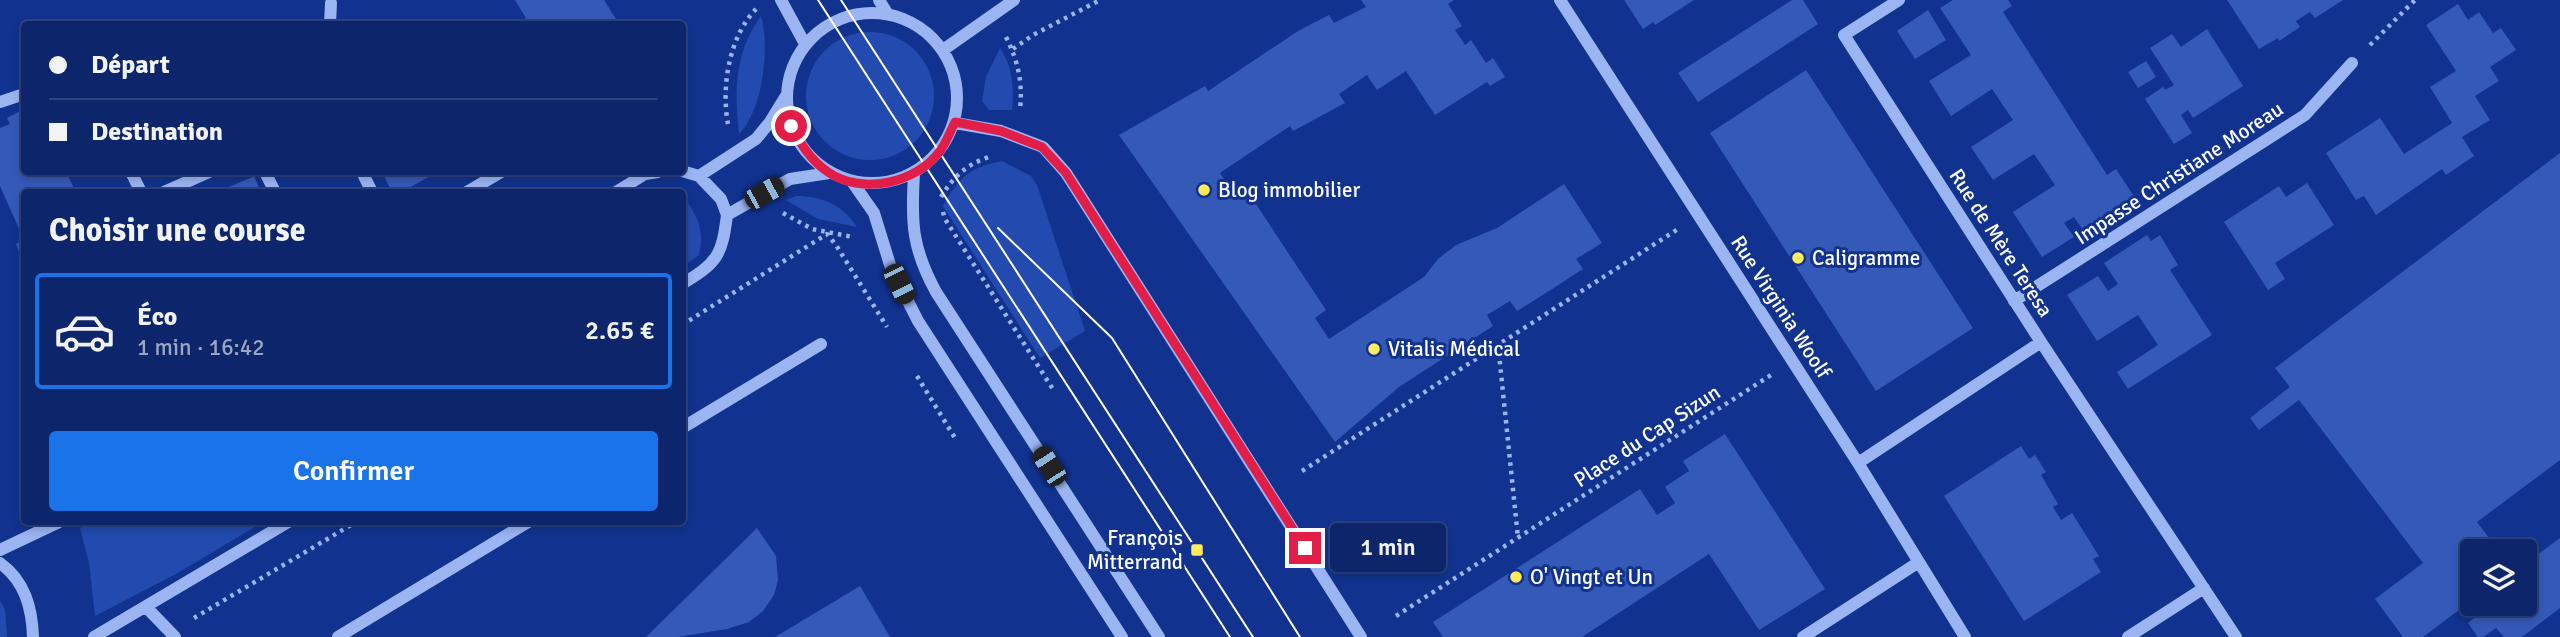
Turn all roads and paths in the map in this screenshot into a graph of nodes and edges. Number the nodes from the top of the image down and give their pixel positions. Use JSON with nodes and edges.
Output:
{"nodes":[{"id":1,"x":780,"y":0,"type":"edge"},
{"id":2,"x":878,"y":0,"type":"edge"},
{"id":3,"x":1014,"y":0,"type":"edge"},
{"id":4,"x":1100,"y":0,"type":"edge"},
{"id":5,"x":1560,"y":0,"type":"edge"},
{"id":6,"x":1899,"y":0,"type":"edge"},
{"id":7,"x":2415,"y":0,"type":"edge"},
{"id":8,"x":331,"y":3,"type":"dead end"},
{"id":9,"x":756,"y":9,"type":"dead end"},
{"id":10,"x":887,"y":13,"type":"junction"},
{"id":11,"x":330,"y":21,"type":"edge"},
{"id":12,"x":1006,"y":36,"type":"dead end"},
{"id":13,"x":805,"y":44,"type":"junction"},
{"id":14,"x":1013,"y":49,"type":"junction"},
{"id":15,"x":943,"y":50,"type":"junction"},
{"id":16,"x":2352,"y":63,"type":"joint"},
{"id":17,"x":21,"y":95,"type":"edge"},
{"id":18,"x":786,"y":96,"type":"junction"},
{"id":19,"x":0,"y":102,"type":"edge"},
{"id":20,"x":1019,"y":114,"type":"dead end"},
{"id":21,"x":955,"y":122,"type":"junction"},
{"id":22,"x":730,"y":135,"type":"dead end"},
{"id":23,"x":992,"y":156,"type":"dead end"},
{"id":24,"x":686,"y":172,"type":"edge"},
{"id":25,"x":829,"y":173,"type":"junction"},
{"id":26,"x":914,"y":174,"type":"junction"},
{"id":27,"x":202,"y":175,"type":"edge"},
{"id":28,"x":496,"y":175,"type":"edge"},
{"id":29,"x":643,"y":175,"type":"edge"},
{"id":30,"x":699,"y":176,"type":"junction"},
{"id":31,"x":853,"y":183,"type":"junction"},
{"id":32,"x":171,"y":189,"type":"edge"},
{"id":33,"x":472,"y":189,"type":"edge"},
{"id":34,"x":621,"y":189,"type":"edge"},
{"id":35,"x":940,"y":200,"type":"dead end"},
{"id":36,"x":774,"y":205,"type":"dead end"},
{"id":37,"x":942,"y":209,"type":"dead end"},
{"id":38,"x":727,"y":215,"type":"junction"},
{"id":39,"x":1699,"y":216,"type":"junction"},
{"id":40,"x":827,"y":234,"type":"junction"},
{"id":41,"x":854,"y":237,"type":"dead end"},
{"id":42,"x":686,"y":282,"type":"edge"},
{"id":43,"x":2014,"y":301,"type":"junction"},
{"id":44,"x":686,"y":322,"type":"edge"},
{"id":45,"x":2042,"y":342,"type":"junction"},
{"id":46,"x":821,"y":344,"type":"dead end"},
{"id":47,"x":1498,"y":344,"type":"junction"},
{"id":48,"x":1792,"y":361,"type":"junction"},
{"id":49,"x":1054,"y":391,"type":"dead end"},
{"id":50,"x":686,"y":426,"type":"edge"},
{"id":51,"x":1858,"y":463,"type":"junction"},
{"id":52,"x":1302,"y":471,"type":"dead end"},
{"id":53,"x":53,"y":525,"type":"edge"},
{"id":54,"x":283,"y":525,"type":"edge"},
{"id":55,"x":351,"y":525,"type":"edge"},
{"id":56,"x":523,"y":525,"type":"edge"},
{"id":57,"x":1518,"y":538,"type":"junction"},
{"id":58,"x":0,"y":550,"type":"edge"},
{"id":59,"x":1919,"y":562,"type":"junction"},
{"id":60,"x":0,"y":563,"type":"edge"},
{"id":61,"x":2204,"y":588,"type":"junction"},
{"id":62,"x":146,"y":607,"type":"junction"},
{"id":63,"x":1396,"y":616,"type":"dead end"},
{"id":64,"x":173,"y":635,"type":"edge"},
{"id":65,"x":33,"y":637,"type":"edge"},
{"id":66,"x":94,"y":637,"type":"edge"},
{"id":67,"x":338,"y":637,"type":"edge"},
{"id":68,"x":1122,"y":637,"type":"edge"},
{"id":69,"x":1159,"y":637,"type":"edge"},
{"id":70,"x":1361,"y":637,"type":"edge"},
{"id":71,"x":1802,"y":637,"type":"edge"},
{"id":72,"x":1965,"y":637,"type":"edge"},
{"id":73,"x":2128,"y":637,"type":"edge"},
{"id":74,"x":2236,"y":637,"type":"edge"}],
"edges":[{"from":1,"to":13,"type":"street"},
{"from":2,"to":10,"type":"street"},
{"from":3,"to":15,"type":"street"},
{"from":4,"to":14,"type":"path"},
{"from":5,"to":39,"type":"street","name":"Rue Virginia Woolf"},
{"from":6,"to":43,"type":"street","name":"Rue de Mère Teresa"},
{"from":7,"to":16,"type":"path"},
{"from":8,"to":11,"type":"street"},
{"from":9,"to":22,"type":"path"},
{"from":10,"to":13,"type":"street"},
{"from":10,"to":15,"type":"street"},
{"from":12,"to":14,"type":"path"},
{"from":13,"to":18,"type":"street"},
{"from":14,"to":20,"type":"path"},
{"from":15,"to":21,"type":"street"},
{"from":16,"to":43,"type":"street","name":"Impasse Christiane Moreau"},
{"from":17,"to":19,"type":"street"},
{"from":18,"to":25,"type":"street"},
{"from":18,"to":30,"type":"street"},
{"from":21,"to":26,"type":"street"},
{"from":21,"to":70,"type":"street"},
{"from":23,"to":35,"type":"path"},
{"from":24,"to":30,"type":"street"},
{"from":25,"to":31,"type":"street"},
{"from":25,"to":38,"type":"street"},
{"from":26,"to":31,"type":"street"},
{"from":26,"to":69,"type":"street"},
{"from":27,"to":32,"type":"street"},
{"from":28,"to":33,"type":"street"},
{"from":29,"to":34,"type":"street"},
{"from":30,"to":38,"type":"street"},
{"from":31,"to":68,"type":"street"},
{"from":36,"to":40,"type":"path"},
{"from":37,"to":49,"type":"path"},
{"from":38,"to":42,"type":"street"},
{"from":39,"to":47,"type":"path"},
{"from":39,"to":48,"type":"street","name":"Rue Virginia Woolf"},
{"from":40,"to":41,"type":"path"},
{"from":40,"to":44,"type":"path"},
{"from":43,"to":45,"type":"street","name":"Rue de Mère Teresa"},
{"from":45,"to":51,"type":"street","name":"Rue de Mère Teresa"},
{"from":45,"to":61,"type":"street"},
{"from":46,"to":50,"type":"street"},
{"from":47,"to":52,"type":"path"},
{"from":47,"to":57,"type":"path"},
{"from":48,"to":51,"type":"street","name":"Rue Virginia Woolf"},
{"from":48,"to":57,"type":"path","name":"Place du Cap Sizun"},
{"from":51,"to":59,"type":"street","name":"Rue Virginia Woolf"},
{"from":53,"to":58,"type":"street"},
{"from":54,"to":62,"type":"street"},
{"from":55,"to":64,"type":"path"},
{"from":56,"to":67,"type":"street"},
{"from":57,"to":63,"type":"path","name":"Place du Cap Sizun"},
{"from":59,"to":71,"type":"street"},
{"from":59,"to":72,"type":"street","name":"Rue Virginia Woolf"},
{"from":60,"to":65,"type":"street"},
{"from":61,"to":73,"type":"street"},
{"from":61,"to":74,"type":"street"},
{"from":62,"to":64,"type":"street"},
{"from":62,"to":66,"type":"street"}]}
